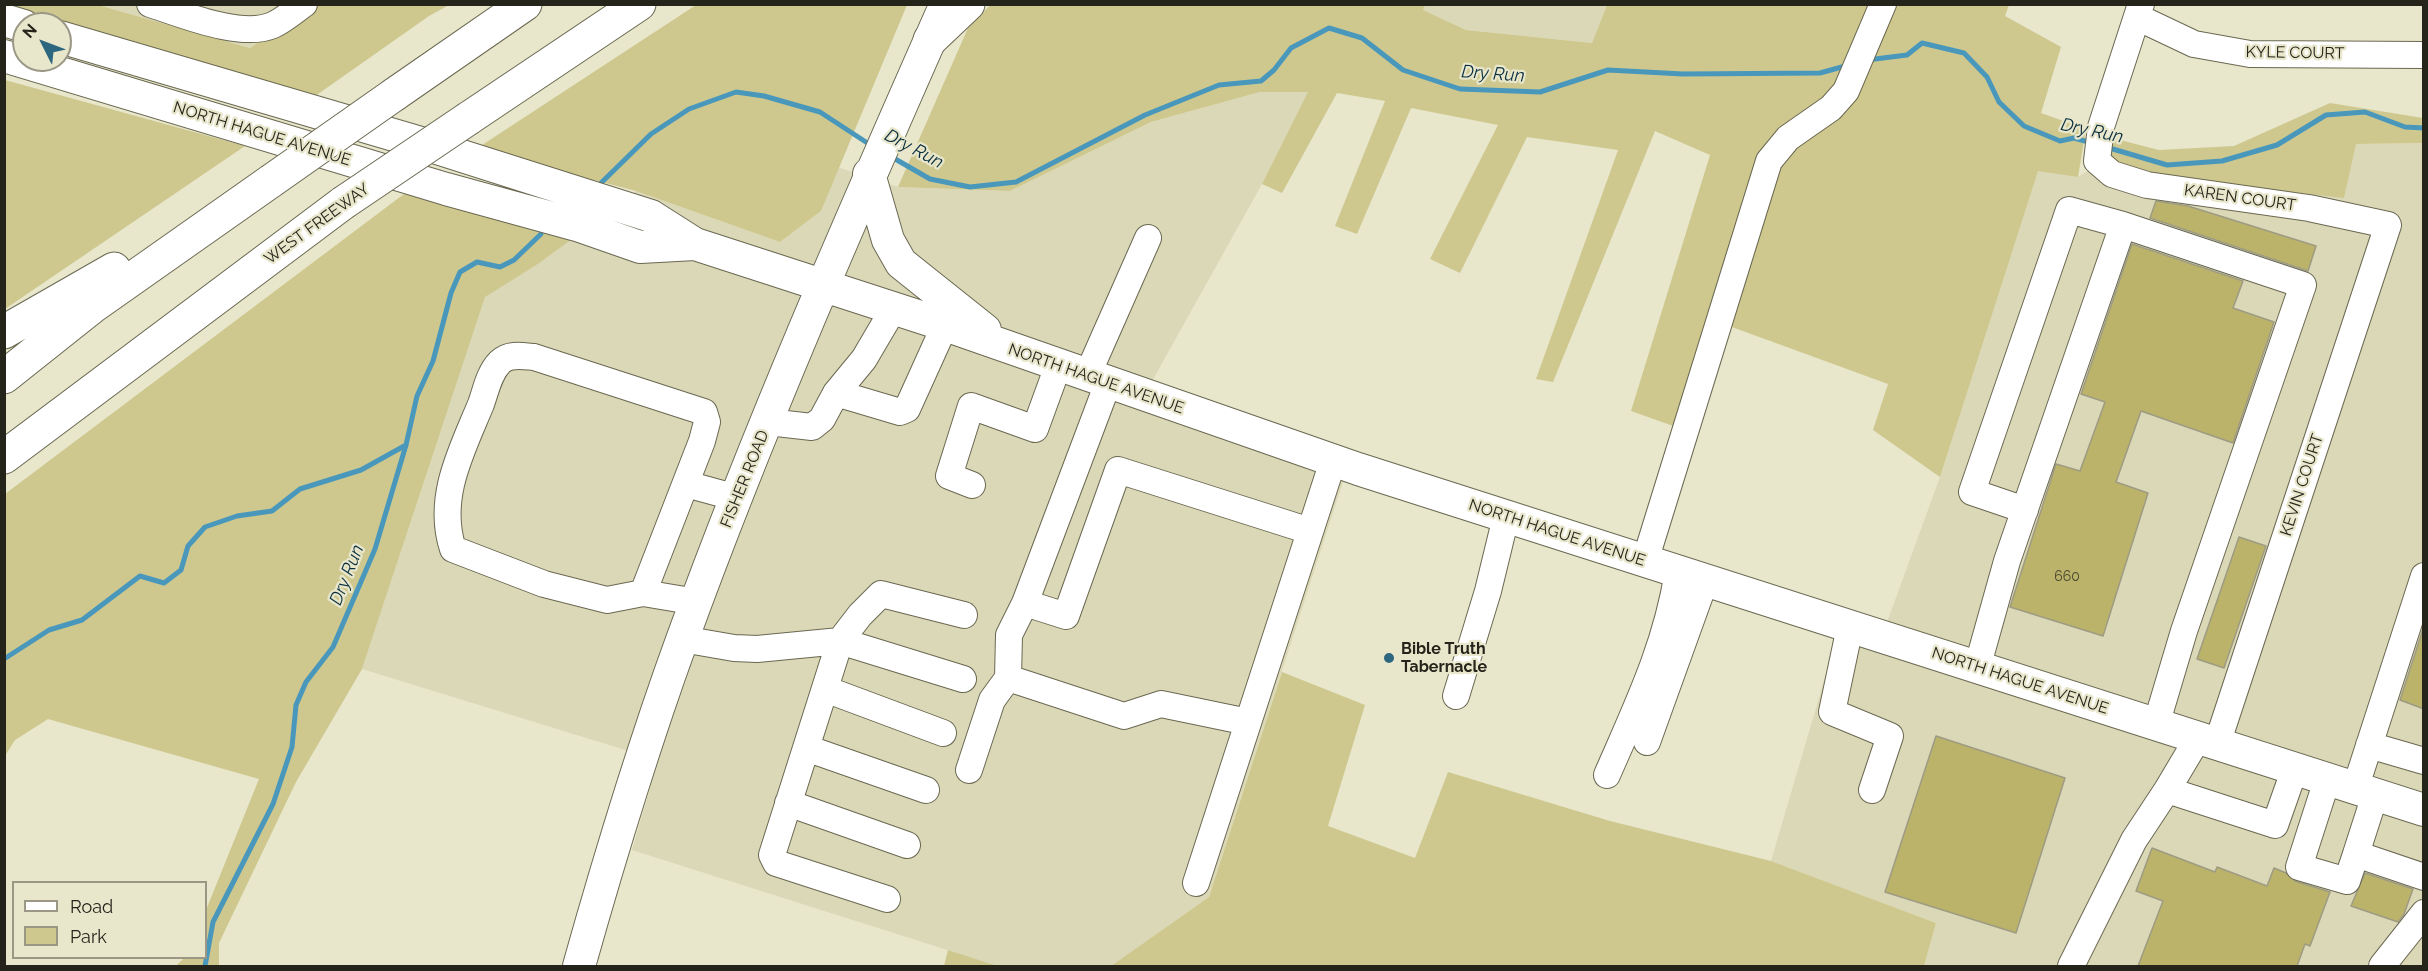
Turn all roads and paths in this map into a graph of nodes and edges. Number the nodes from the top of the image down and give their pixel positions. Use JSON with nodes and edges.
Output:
{"nodes":[{"id":1,"x":150,"y":4,"type":"edge"},
{"id":2,"x":304,"y":4,"type":"edge"},
{"id":3,"x":525,"y":4,"type":"edge"},
{"id":4,"x":639,"y":4,"type":"edge"},
{"id":5,"x":945,"y":4,"type":"edge"},
{"id":6,"x":968,"y":4,"type":"edge"},
{"id":7,"x":1883,"y":4,"type":"edge"},
{"id":8,"x":2139,"y":10,"type":"edge"},
{"id":9,"x":930,"y":40,"type":"junction"},
{"id":10,"x":72,"y":41,"type":"edge"},
{"id":11,"x":2424,"y":55,"type":"edge"},
{"id":12,"x":4,"y":56,"type":"edge"},
{"id":13,"x":869,"y":174,"type":"junction"},
{"id":14,"x":2123,"y":225,"type":"junction"},
{"id":15,"x":2388,"y":225,"type":"joint"},
{"id":16,"x":200,"y":230,"type":"junction"},
{"id":17,"x":1148,"y":238,"type":"dead end"},
{"id":18,"x":695,"y":244,"type":"junction"},
{"id":19,"x":824,"y":284,"type":"junction"},
{"id":20,"x":894,"y":308,"type":"junction"},
{"id":21,"x":945,"y":325,"type":"junction"},
{"id":22,"x":4,"y":332,"type":"edge"},
{"id":23,"x":1009,"y":349,"type":"junction"},
{"id":24,"x":1084,"y":375,"type":"junction"},
{"id":25,"x":4,"y":376,"type":"edge"},
{"id":26,"x":837,"y":393,"type":"junction"},
{"id":27,"x":768,"y":422,"type":"junction"},
{"id":28,"x":4,"y":457,"type":"edge"},
{"id":29,"x":1079,"y":457,"type":"junction"},
{"id":30,"x":1333,"y":461,"type":"junction"},
{"id":31,"x":1118,"y":470,"type":"junction"},
{"id":32,"x":686,"y":484,"type":"junction"},
{"id":33,"x":972,"y":485,"type":"dead end"},
{"id":34,"x":737,"y":498,"type":"junction"},
{"id":35,"x":2025,"y":510,"type":"junction"},
{"id":36,"x":1506,"y":517,"type":"junction"},
{"id":37,"x":1310,"y":531,"type":"junction"},
{"id":38,"x":1645,"y":561,"type":"junction"},
{"id":39,"x":1691,"y":576,"type":"junction"},
{"id":40,"x":2424,"y":576,"type":"edge"},
{"id":41,"x":643,"y":593,"type":"junction"},
{"id":42,"x":697,"y":602,"type":"junction"},
{"id":43,"x":1025,"y":603,"type":"junction"},
{"id":44,"x":964,"y":615,"type":"dead end"},
{"id":45,"x":1850,"y":627,"type":"junction"},
{"id":46,"x":682,"y":639,"type":"junction"},
{"id":47,"x":840,"y":641,"type":"junction"},
{"id":48,"x":1977,"y":668,"type":"junction"},
{"id":49,"x":1008,"y":678,"type":"junction"},
{"id":50,"x":963,"y":679,"type":"dead end"},
{"id":51,"x":825,"y":690,"type":"junction"},
{"id":52,"x":1456,"y":696,"type":"dead end"},
{"id":53,"x":1248,"y":722,"type":"junction"},
{"id":54,"x":2156,"y":725,"type":"junction"},
{"id":55,"x":943,"y":733,"type":"dead end"},
{"id":56,"x":2208,"y":741,"type":"junction"},
{"id":57,"x":1647,"y":742,"type":"dead end"},
{"id":58,"x":2369,"y":745,"type":"junction"},
{"id":59,"x":806,"y":748,"type":"junction"},
{"id":60,"x":2424,"y":761,"type":"edge"},
{"id":61,"x":969,"y":770,"type":"dead end"},
{"id":62,"x":2294,"y":771,"type":"junction"},
{"id":63,"x":1607,"y":775,"type":"dead end"},
{"id":64,"x":2353,"y":788,"type":"junction"},
{"id":65,"x":926,"y":790,"type":"dead end"},
{"id":66,"x":1872,"y":790,"type":"dead end"},
{"id":67,"x":2167,"y":790,"type":"junction"},
{"id":68,"x":789,"y":803,"type":"junction"},
{"id":69,"x":2424,"y":810,"type":"edge"},
{"id":70,"x":907,"y":845,"type":"dead end"},
{"id":71,"x":2356,"y":854,"type":"junction"},
{"id":72,"x":2424,"y":877,"type":"edge"},
{"id":73,"x":1196,"y":883,"type":"dead end"},
{"id":74,"x":887,"y":899,"type":"dead end"},
{"id":75,"x":2424,"y":913,"type":"edge"},
{"id":76,"x":579,"y":966,"type":"edge"},
{"id":77,"x":2071,"y":966,"type":"edge"},
{"id":78,"x":2382,"y":966,"type":"edge"}],
"edges":[{"from":1,"to":2,"type":"street"},
{"from":3,"to":16,"type":"highway","bridge":true},
{"from":4,"to":28,"type":"highway","name":"WEST FREEWAY","bridge":true},
{"from":5,"to":9,"type":"main road","name":"FISHER ROAD"},
{"from":6,"to":9,"type":"highway"},
{"from":7,"to":38,"type":"street"},
{"from":8,"to":11,"type":"street","name":"KYLE COURT"},
{"from":8,"to":15,"type":"street","name":"KAREN COURT"},
{"from":9,"to":13,"type":"main road","name":"FISHER ROAD"},
{"from":10,"to":18,"type":"main road","name":"NORTH HAGUE AVENUE"},
{"from":12,"to":18,"type":"main road","name":"NORTH HAGUE AVENUE"},
{"from":13,"to":19,"type":"main road","name":"FISHER ROAD"},
{"from":13,"to":23,"type":"main road"},
{"from":14,"to":35,"type":"street"},
{"from":14,"to":35,"type":"street"},
{"from":14,"to":54,"type":"street"},
{"from":15,"to":56,"type":"street","name":"KEVIN COURT"},
{"from":16,"to":22,"type":"highway"},
{"from":16,"to":25,"type":"highway"},
{"from":17,"to":24,"type":"street"},
{"from":18,"to":19,"type":"main road","name":"NORTH HAGUE AVENUE"},
{"from":19,"to":20,"type":"main road","name":"NORTH HAGUE AVENUE"},
{"from":19,"to":27,"type":"main road","name":"FISHER ROAD"},
{"from":20,"to":21,"type":"main road","name":"NORTH HAGUE AVENUE"},
{"from":20,"to":26,"type":"street"},
{"from":21,"to":23,"type":"main road","name":"NORTH HAGUE AVENUE"},
{"from":21,"to":26,"type":"street"},
{"from":23,"to":24,"type":"main road","name":"NORTH HAGUE AVENUE"},
{"from":24,"to":29,"type":"street"},
{"from":24,"to":30,"type":"main road","name":"NORTH HAGUE AVENUE"},
{"from":24,"to":33,"type":"street"},
{"from":26,"to":27,"type":"street"},
{"from":27,"to":34,"type":"main road","name":"FISHER ROAD"},
{"from":29,"to":31,"type":"street"},
{"from":29,"to":43,"type":"street"},
{"from":30,"to":36,"type":"main road","name":"NORTH HAGUE AVENUE"},
{"from":30,"to":37,"type":"street"},
{"from":31,"to":37,"type":"street"},
{"from":31,"to":43,"type":"street"},
{"from":32,"to":34,"type":"street"},
{"from":32,"to":41,"type":"street"},
{"from":32,"to":41,"type":"street"},
{"from":34,"to":42,"type":"main road","name":"FISHER ROAD"},
{"from":35,"to":48,"type":"street"},
{"from":36,"to":38,"type":"main road","name":"NORTH HAGUE AVENUE"},
{"from":36,"to":52,"type":"street"},
{"from":37,"to":53,"type":"street"},
{"from":38,"to":39,"type":"main road","name":"NORTH HAGUE AVENUE"},
{"from":39,"to":45,"type":"main road","name":"NORTH HAGUE AVENUE"},
{"from":39,"to":57,"type":"street"},
{"from":39,"to":63,"type":"street"},
{"from":40,"to":58,"type":"street"},
{"from":41,"to":42,"type":"street"},
{"from":42,"to":46,"type":"main road","name":"FISHER ROAD"},
{"from":43,"to":49,"type":"street"},
{"from":44,"to":47,"type":"street"},
{"from":45,"to":48,"type":"main road","name":"NORTH HAGUE AVENUE"},
{"from":45,"to":66,"type":"street"},
{"from":46,"to":47,"type":"street"},
{"from":46,"to":76,"type":"main road","name":"FISHER ROAD"},
{"from":47,"to":50,"type":"street"},
{"from":47,"to":51,"type":"street"},
{"from":48,"to":54,"type":"main road","name":"NORTH HAGUE AVENUE"},
{"from":49,"to":53,"type":"street"},
{"from":49,"to":61,"type":"street"},
{"from":51,"to":55,"type":"street"},
{"from":51,"to":59,"type":"street"},
{"from":53,"to":73,"type":"street"},
{"from":54,"to":56,"type":"main road","name":"NORTH HAGUE AVENUE"},
{"from":56,"to":62,"type":"main road","name":"NORTH HAGUE AVENUE"},
{"from":56,"to":67,"type":"street","name":"KEVIN COURT"},
{"from":58,"to":60,"type":"street"},
{"from":58,"to":64,"type":"street"},
{"from":59,"to":65,"type":"street"},
{"from":59,"to":68,"type":"street"},
{"from":62,"to":64,"type":"main road","name":"NORTH HAGUE AVENUE"},
{"from":62,"to":67,"type":"street"},
{"from":64,"to":69,"type":"main road","name":"NORTH HAGUE AVENUE"},
{"from":64,"to":71,"type":"street"},
{"from":64,"to":71,"type":"street"},
{"from":67,"to":77,"type":"street","name":"KEVIN COURT"},
{"from":68,"to":70,"type":"street"},
{"from":68,"to":74,"type":"street"},
{"from":71,"to":72,"type":"street"},
{"from":75,"to":78,"type":"street"}]}
